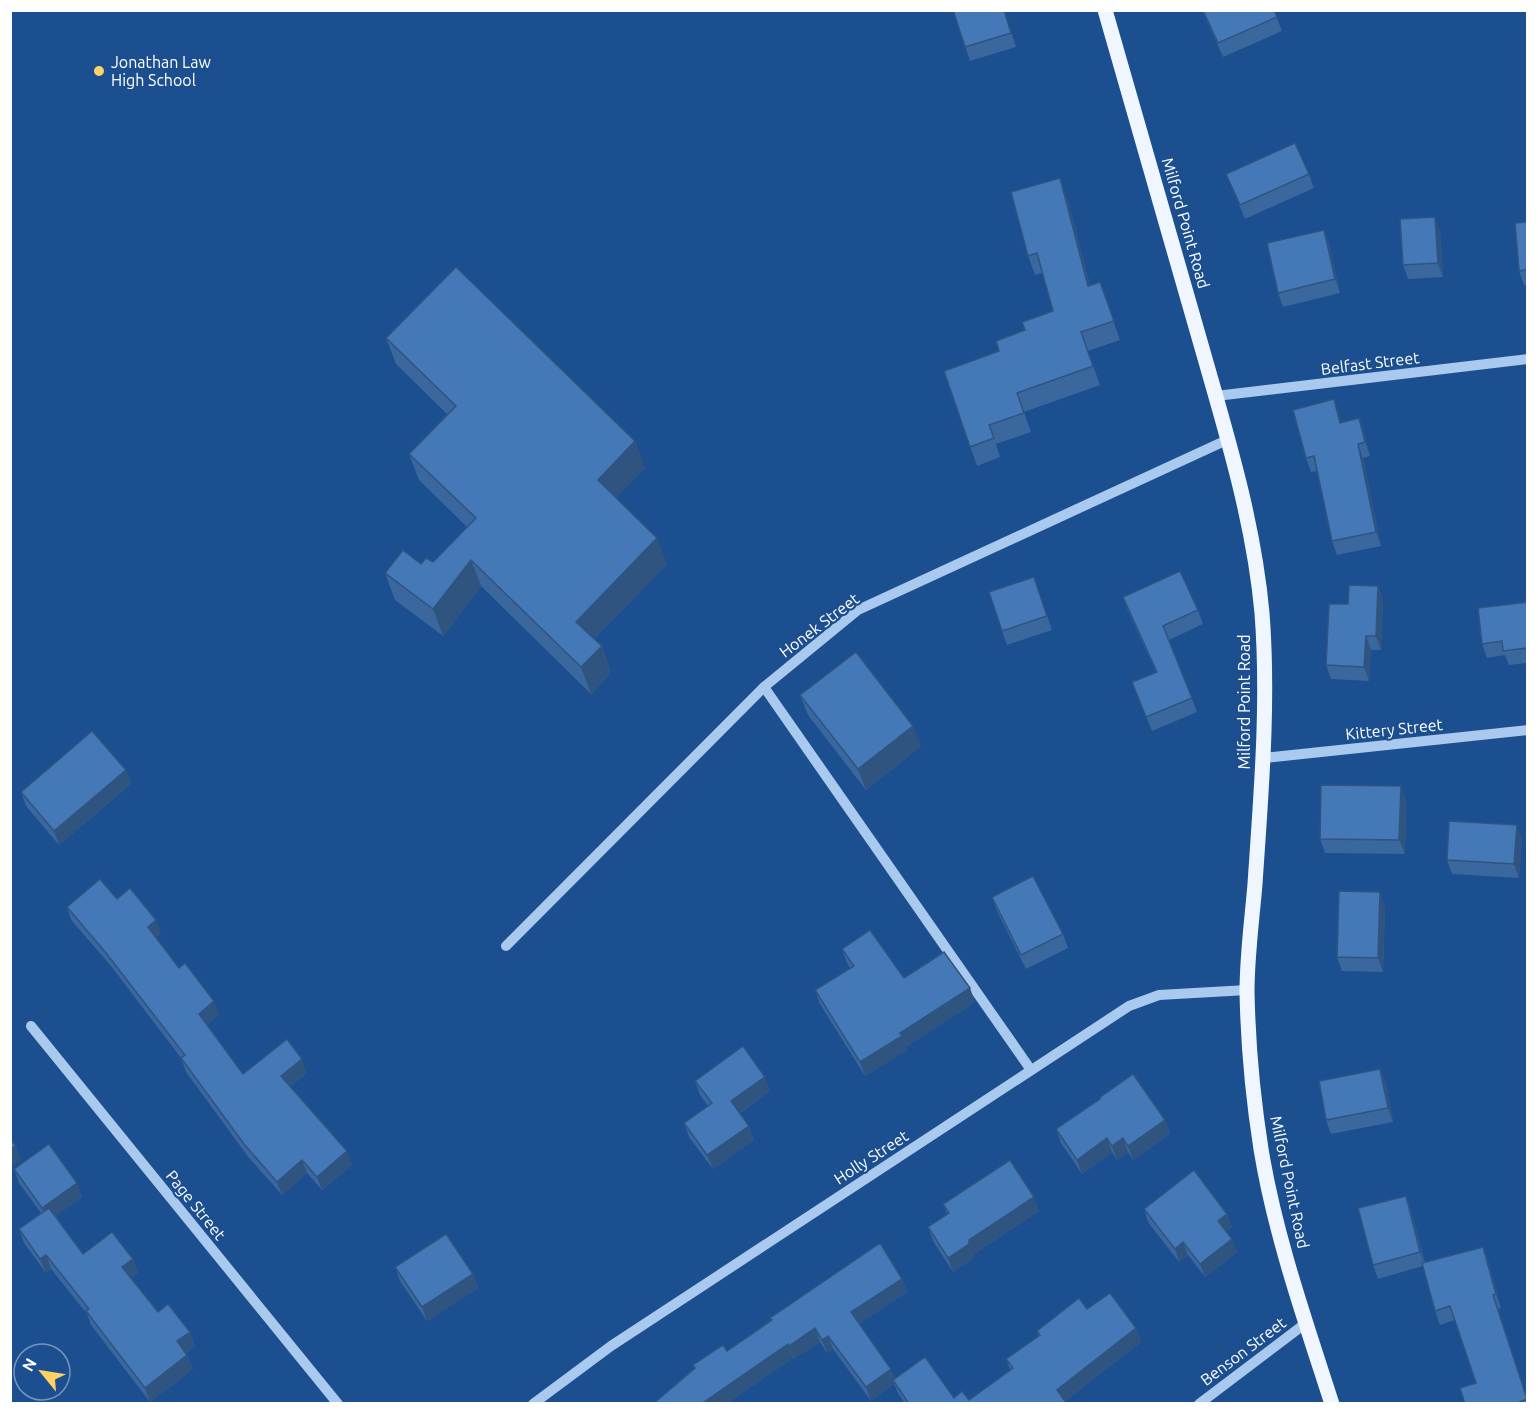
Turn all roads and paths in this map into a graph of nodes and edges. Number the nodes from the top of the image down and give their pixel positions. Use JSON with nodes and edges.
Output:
{"nodes":[{"id":1,"x":1105,"y":10,"type":"edge"},
{"id":2,"x":1527,"y":359,"type":"edge"},
{"id":3,"x":1216,"y":396,"type":"junction"},
{"id":4,"x":1228,"y":439,"type":"junction"},
{"id":5,"x":764,"y":687,"type":"junction"},
{"id":6,"x":1527,"y":730,"type":"edge"},
{"id":7,"x":1264,"y":758,"type":"junction"},
{"id":8,"x":506,"y":946,"type":"dead end"},
{"id":9,"x":1247,"y":990,"type":"junction"},
{"id":10,"x":31,"y":1026,"type":"dead end"},
{"id":11,"x":1031,"y":1070,"type":"junction"},
{"id":12,"x":1306,"y":1323,"type":"junction"},
{"id":13,"x":338,"y":1404,"type":"edge"},
{"id":14,"x":533,"y":1404,"type":"edge"},
{"id":15,"x":1199,"y":1404,"type":"edge"},
{"id":16,"x":1332,"y":1404,"type":"edge"}],
"edges":[{"from":1,"to":3,"type":"main road","name":"Milford Point Road"},
{"from":2,"to":3,"type":"street","name":"Belfast Street"},
{"from":3,"to":4,"type":"main road","name":"Milford Point Road"},
{"from":4,"to":5,"type":"street","name":"Honek Street"},
{"from":4,"to":7,"type":"main road","name":"Milford Point Road"},
{"from":5,"to":8,"type":"street","name":"Honek Street"},
{"from":5,"to":11,"type":"street"},
{"from":6,"to":7,"type":"street","name":"Kittery Street"},
{"from":7,"to":9,"type":"main road","name":"Milford Point Road"},
{"from":9,"to":11,"type":"street","name":"Holly Street"},
{"from":9,"to":12,"type":"main road","name":"Milford Point Road"},
{"from":10,"to":13,"type":"street","name":"Page Street"},
{"from":11,"to":14,"type":"street","name":"Holly Street"},
{"from":12,"to":15,"type":"street","name":"Benson Street"},
{"from":12,"to":16,"type":"main road","name":"Milford Point Road"}]}
